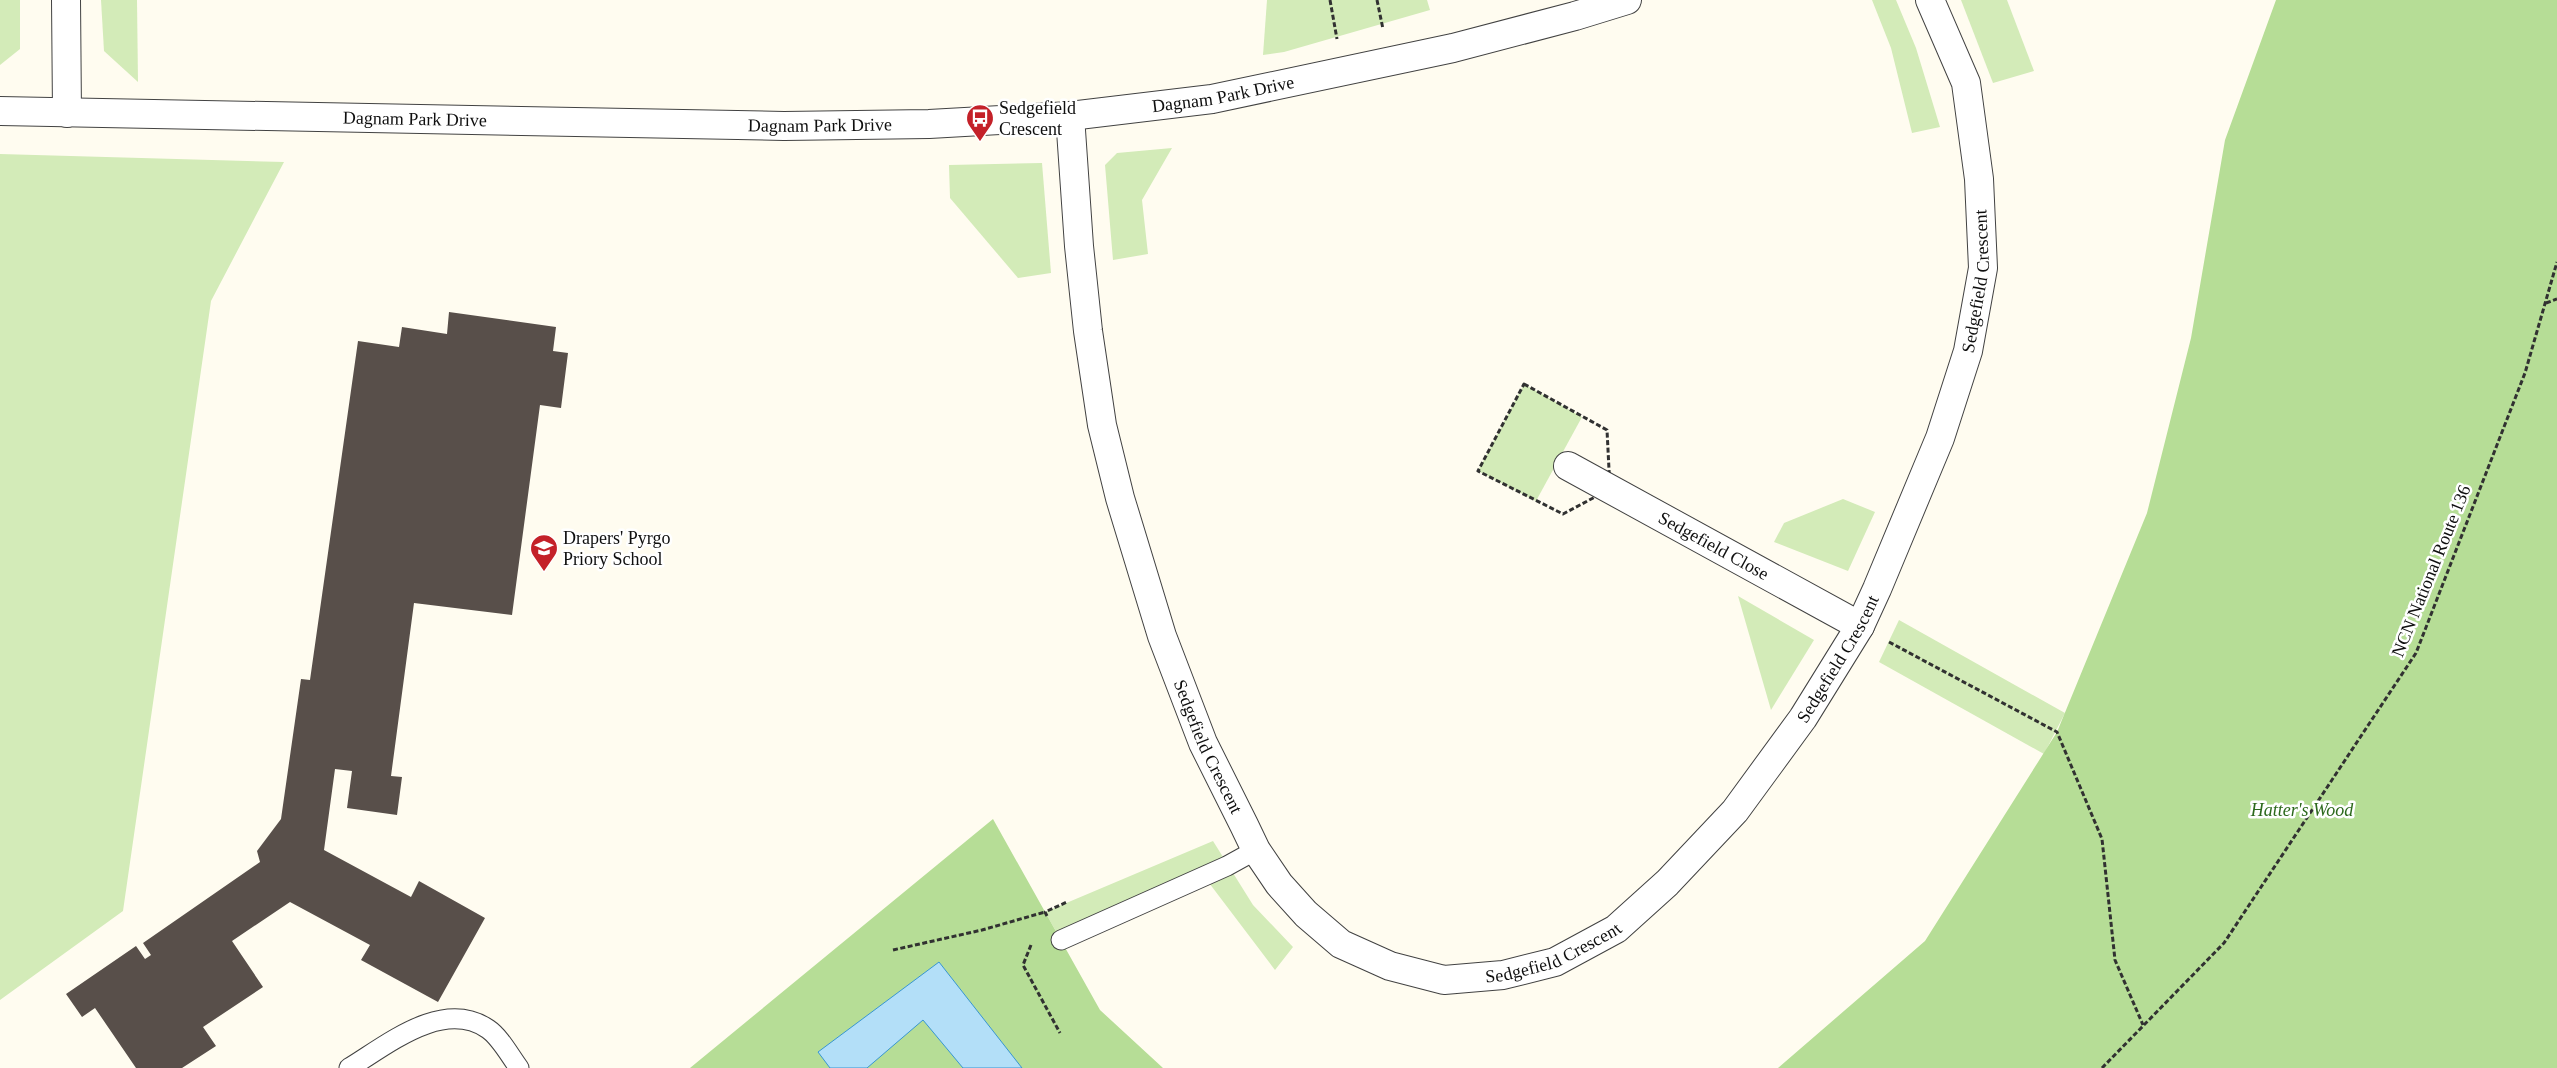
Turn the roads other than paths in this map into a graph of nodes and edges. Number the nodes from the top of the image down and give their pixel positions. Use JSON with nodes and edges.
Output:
{"nodes":[{"id":1,"x":66,"y":0,"type":"edge"},
{"id":2,"x":1627,"y":0,"type":"edge"},
{"id":3,"x":1930,"y":0,"type":"edge"},
{"id":4,"x":0,"y":111,"type":"edge"},
{"id":5,"x":67,"y":113,"type":"junction"},
{"id":6,"x":1070,"y":116,"type":"junction"},
{"id":7,"x":1568,"y":466,"type":"dead end"},
{"id":8,"x":1860,"y":626,"type":"junction"},
{"id":9,"x":1256,"y":850,"type":"junction"},
{"id":10,"x":1060,"y":940,"type":"dead end"},
{"id":11,"x":349,"y":1068,"type":"edge"},
{"id":12,"x":519,"y":1068,"type":"edge"}],
"edges":[{"from":1,"to":5,"type":"street"},
{"from":2,"to":6,"type":"street","name":"Dagnam Park Drive"},
{"from":3,"to":8,"type":"street","name":"Sedgefield Crescent"},
{"from":4,"to":5,"type":"street","name":"Dagnam Park Drive"},
{"from":5,"to":6,"type":"street","name":"Dagnam Park Drive"},
{"from":6,"to":9,"type":"street","name":"Sedgefield Crescent"},
{"from":7,"to":8,"type":"street","name":"Sedgefield Close"},
{"from":8,"to":9,"type":"street","name":"Sedgefield Crescent"},
{"from":9,"to":10,"type":"lane"},
{"from":11,"to":12,"type":"lane"}]}
